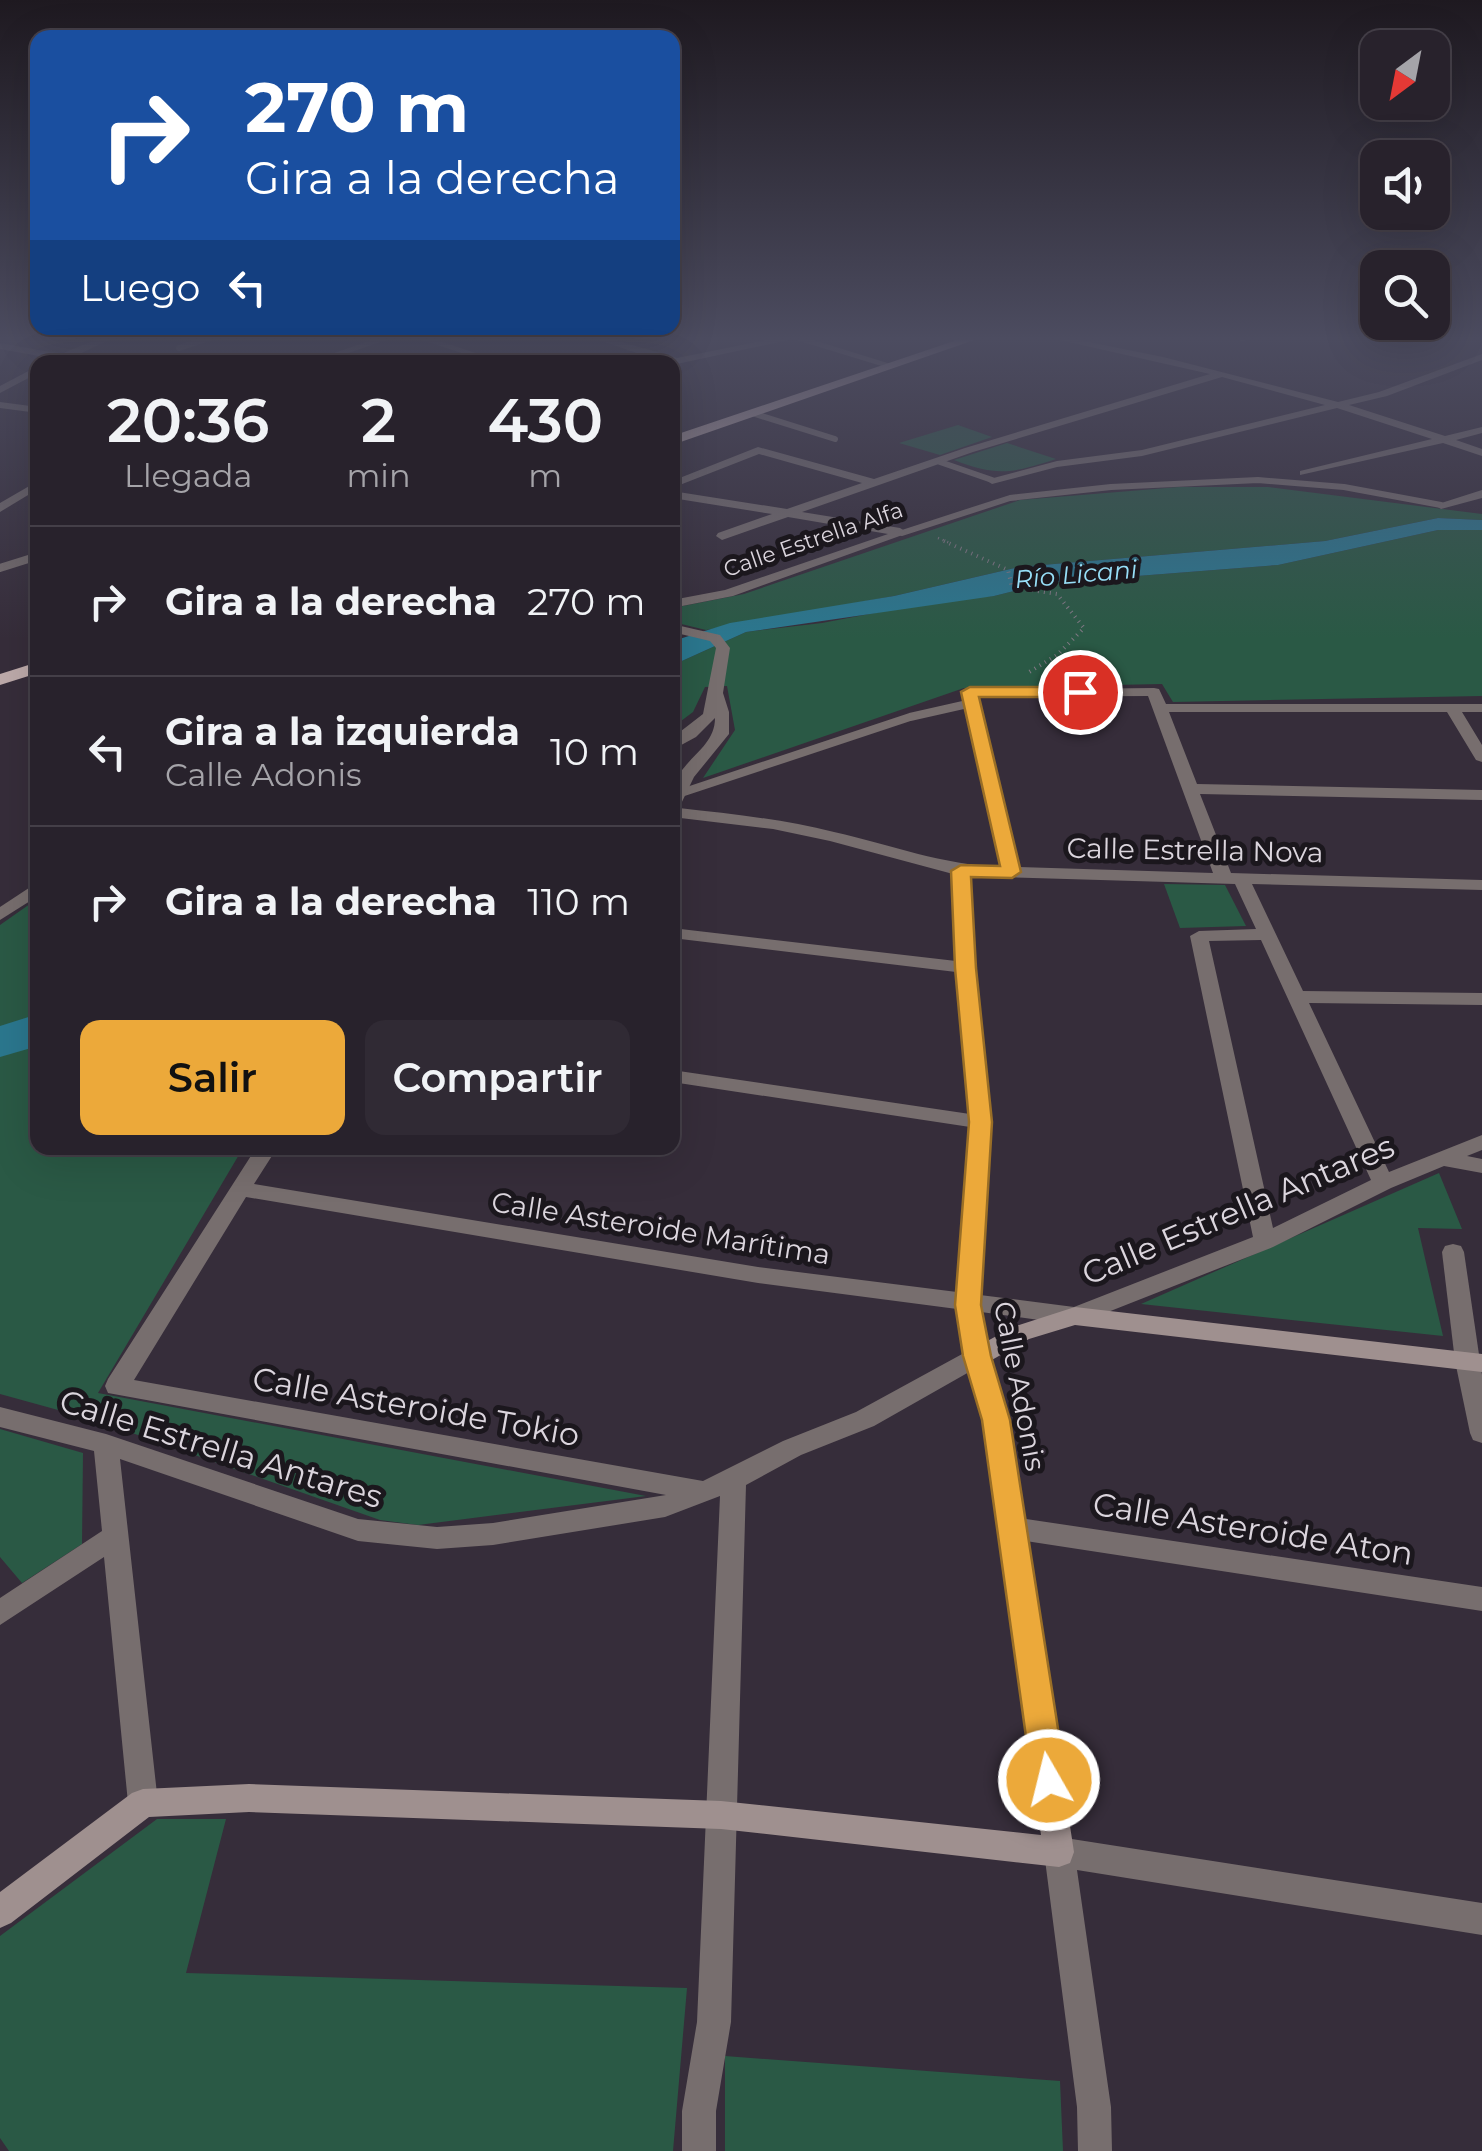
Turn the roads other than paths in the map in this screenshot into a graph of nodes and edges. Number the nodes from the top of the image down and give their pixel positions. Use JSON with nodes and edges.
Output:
{"nodes":[{"id":1,"x":1008,"y":438,"type":"edge"},
{"id":2,"x":1200,"y":438,"type":"edge"},
{"id":3,"x":1444,"y":439,"type":"joint"},
{"id":4,"x":1482,"y":454,"type":"edge"},
{"id":5,"x":940,"y":462,"type":"junction"},
{"id":6,"x":1304,"y":473,"type":"dead end"},
{"id":7,"x":992,"y":480,"type":"joint"},
{"id":8,"x":680,"y":482,"type":"edge"},
{"id":9,"x":874,"y":483,"type":"junction"},
{"id":10,"x":30,"y":489,"type":"edge"},
{"id":11,"x":1482,"y":494,"type":"edge"},
{"id":12,"x":680,"y":495,"type":"edge"},
{"id":13,"x":1441,"y":505,"type":"joint"},
{"id":14,"x":0,"y":508,"type":"edge"},
{"id":15,"x":786,"y":513,"type":"junction"},
{"id":16,"x":902,"y":532,"type":"junction"},
{"id":17,"x":722,"y":536,"type":"dead end"},
{"id":18,"x":30,"y":558,"type":"edge"},
{"id":19,"x":0,"y":564,"type":"edge"},
{"id":20,"x":680,"y":602,"type":"edge"},
{"id":21,"x":680,"y":630,"type":"edge"},
{"id":22,"x":30,"y":653,"type":"edge"},
{"id":23,"x":0,"y":663,"type":"edge"},
{"id":24,"x":30,"y":670,"type":"edge"},
{"id":25,"x":0,"y":680,"type":"edge"},
{"id":26,"x":716,"y":693,"type":"junction"},
{"id":27,"x":971,"y":698,"type":"junction"},
{"id":28,"x":1157,"y":700,"type":"junction"},
{"id":29,"x":1482,"y":708,"type":"edge"},
{"id":30,"x":1453,"y":710,"type":"junction"},
{"id":31,"x":680,"y":740,"type":"edge"},
{"id":32,"x":1482,"y":757,"type":"edge"},
{"id":33,"x":1190,"y":789,"type":"junction"},
{"id":34,"x":680,"y":790,"type":"edge"},
{"id":35,"x":1482,"y":795,"type":"edge"},
{"id":36,"x":680,"y":802,"type":"edge"},
{"id":37,"x":680,"y":805,"type":"edge"},
{"id":38,"x":961,"y":871,"type":"junction"},
{"id":39,"x":1012,"y":872,"type":"junction"},
{"id":40,"x":1232,"y":878,"type":"junction"},
{"id":41,"x":1482,"y":885,"type":"edge"},
{"id":42,"x":30,"y":893,"type":"edge"},
{"id":43,"x":0,"y":914,"type":"edge"},
{"id":44,"x":1266,"y":934,"type":"junction"},
{"id":45,"x":680,"y":935,"type":"edge"},
{"id":46,"x":965,"y":968,"type":"junction"},
{"id":47,"x":1294,"y":997,"type":"junction"},
{"id":48,"x":1482,"y":999,"type":"edge"},
{"id":49,"x":680,"y":1077,"type":"edge"},
{"id":50,"x":981,"y":1122,"type":"junction"},
{"id":51,"x":1482,"y":1142,"type":"edge"},
{"id":52,"x":262,"y":1155,"type":"edge"},
{"id":53,"x":1439,"y":1158,"type":"junction"},
{"id":54,"x":1482,"y":1166,"type":"edge"},
{"id":55,"x":1382,"y":1183,"type":"junction"},
{"id":56,"x":240,"y":1189,"type":"junction"},
{"id":57,"x":1265,"y":1241,"type":"junction"},
{"id":58,"x":1453,"y":1252,"type":"dead end"},
{"id":59,"x":968,"y":1305,"type":"junction"},
{"id":60,"x":1075,"y":1316,"type":"junction"},
{"id":61,"x":977,"y":1356,"type":"junction"},
{"id":62,"x":1475,"y":1362,"type":"edge"},
{"id":63,"x":0,"y":1417,"type":"edge"},
{"id":64,"x":1482,"y":1433,"type":"edge"},
{"id":65,"x":106,"y":1444,"type":"junction"},
{"id":66,"x":733,"y":1480,"type":"junction"},
{"id":67,"x":704,"y":1491,"type":"junction"},
{"id":68,"x":1013,"y":1528,"type":"junction"},
{"id":69,"x":113,"y":1537,"type":"junction"},
{"id":70,"x":1482,"y":1599,"type":"edge"},
{"id":71,"x":0,"y":1613,"type":"edge"},
{"id":72,"x":143,"y":1802,"type":"junction"},
{"id":73,"x":721,"y":1815,"type":"junction"},
{"id":74,"x":1059,"y":1852,"type":"junction"},
{"id":75,"x":0,"y":1912,"type":"edge"},
{"id":76,"x":1482,"y":1918,"type":"edge"},
{"id":77,"x":698,"y":2151,"type":"edge"},
{"id":78,"x":1095,"y":2151,"type":"edge"}],
"edges":[{"from":1,"to":5,"type":"street"},
{"from":2,"to":7,"type":"street"},
{"from":3,"to":4,"type":"street"},
{"from":3,"to":6,"type":"street"},
{"from":5,"to":7,"type":"lane"},
{"from":5,"to":9,"type":"street"},
{"from":8,"to":9,"type":"street"},
{"from":9,"to":15,"type":"street"},
{"from":10,"to":14,"type":"street"},
{"from":11,"to":13,"type":"street"},
{"from":12,"to":15,"type":"street"},
{"from":13,"to":16,"type":"lane","name":"Calle Estrella Alfa"},
{"from":15,"to":16,"type":"street"},
{"from":15,"to":17,"type":"street"},
{"from":16,"to":20,"type":"street","name":"Calle Estrella Alfa"},
{"from":18,"to":19,"type":"lane"},
{"from":21,"to":26,"type":"street"},
{"from":22,"to":23,"type":"main road"},
{"from":24,"to":25,"type":"main road"},
{"from":26,"to":31,"type":"street"},
{"from":26,"to":34,"type":"street"},
{"from":27,"to":28,"type":"street"},
{"from":27,"to":36,"type":"lane"},
{"from":27,"to":39,"type":"street"},
{"from":28,"to":30,"type":"street"},
{"from":28,"to":33,"type":"street"},
{"from":29,"to":30,"type":"street"},
{"from":30,"to":32,"type":"street"},
{"from":33,"to":35,"type":"street"},
{"from":33,"to":40,"type":"street"},
{"from":37,"to":38,"type":"street","name":"Calle Estrella Nova"},
{"from":38,"to":39,"type":"street","name":"Calle Estrella Nova"},
{"from":38,"to":46,"type":"street","name":"Calle Adonis"},
{"from":39,"to":40,"type":"street","name":"Calle Estrella Nova"},
{"from":40,"to":41,"type":"street","name":"Calle Estrella Nova"},
{"from":40,"to":44,"type":"street"},
{"from":42,"to":43,"type":"street"},
{"from":44,"to":47,"type":"street"},
{"from":44,"to":57,"type":"street"},
{"from":45,"to":46,"type":"street"},
{"from":46,"to":50,"type":"street","name":"Calle Adonis"},
{"from":47,"to":48,"type":"street"},
{"from":47,"to":55,"type":"street"},
{"from":49,"to":50,"type":"street"},
{"from":50,"to":59,"type":"street","name":"Calle Adonis"},
{"from":51,"to":53,"type":"street","name":"Calle Estrella Antares"},
{"from":52,"to":56,"type":"street"},
{"from":53,"to":54,"type":"street"},
{"from":53,"to":55,"type":"street","name":"Calle Estrella Antares"},
{"from":55,"to":57,"type":"street","name":"Calle Estrella Antares"},
{"from":56,"to":59,"type":"street","name":"Calle Asteroide Marítima"},
{"from":56,"to":67,"type":"street","name":"Calle Asteroide Tokio"},
{"from":57,"to":60,"type":"street","name":"Calle Estrella Antares"},
{"from":58,"to":62,"type":"street"},
{"from":59,"to":60,"type":"street","name":"Calle Asteroide Marítima"},
{"from":59,"to":61,"type":"street","name":"Calle Adonis"},
{"from":60,"to":61,"type":"street","name":"Calle Estrella Antares"},
{"from":60,"to":62,"type":"street"},
{"from":61,"to":66,"type":"street","name":"Calle Estrella Antares"},
{"from":61,"to":68,"type":"street","name":"Calle Adonis"},
{"from":62,"to":64,"type":"street"},
{"from":63,"to":65,"type":"street","name":"Calle Estrella Antares"},
{"from":65,"to":67,"type":"street","name":"Calle Estrella Antares"},
{"from":65,"to":69,"type":"street"},
{"from":66,"to":67,"type":"street","name":"Calle Estrella Antares"},
{"from":66,"to":73,"type":"street"},
{"from":68,"to":70,"type":"street","name":"Calle Asteroide Aton"},
{"from":68,"to":74,"type":"street","name":"Calle Adonis"},
{"from":69,"to":71,"type":"street"},
{"from":69,"to":72,"type":"street"},
{"from":72,"to":73,"type":"street"},
{"from":72,"to":75,"type":"street"},
{"from":73,"to":74,"type":"street"},
{"from":73,"to":77,"type":"street"},
{"from":74,"to":76,"type":"street"},
{"from":74,"to":78,"type":"street"}]}
